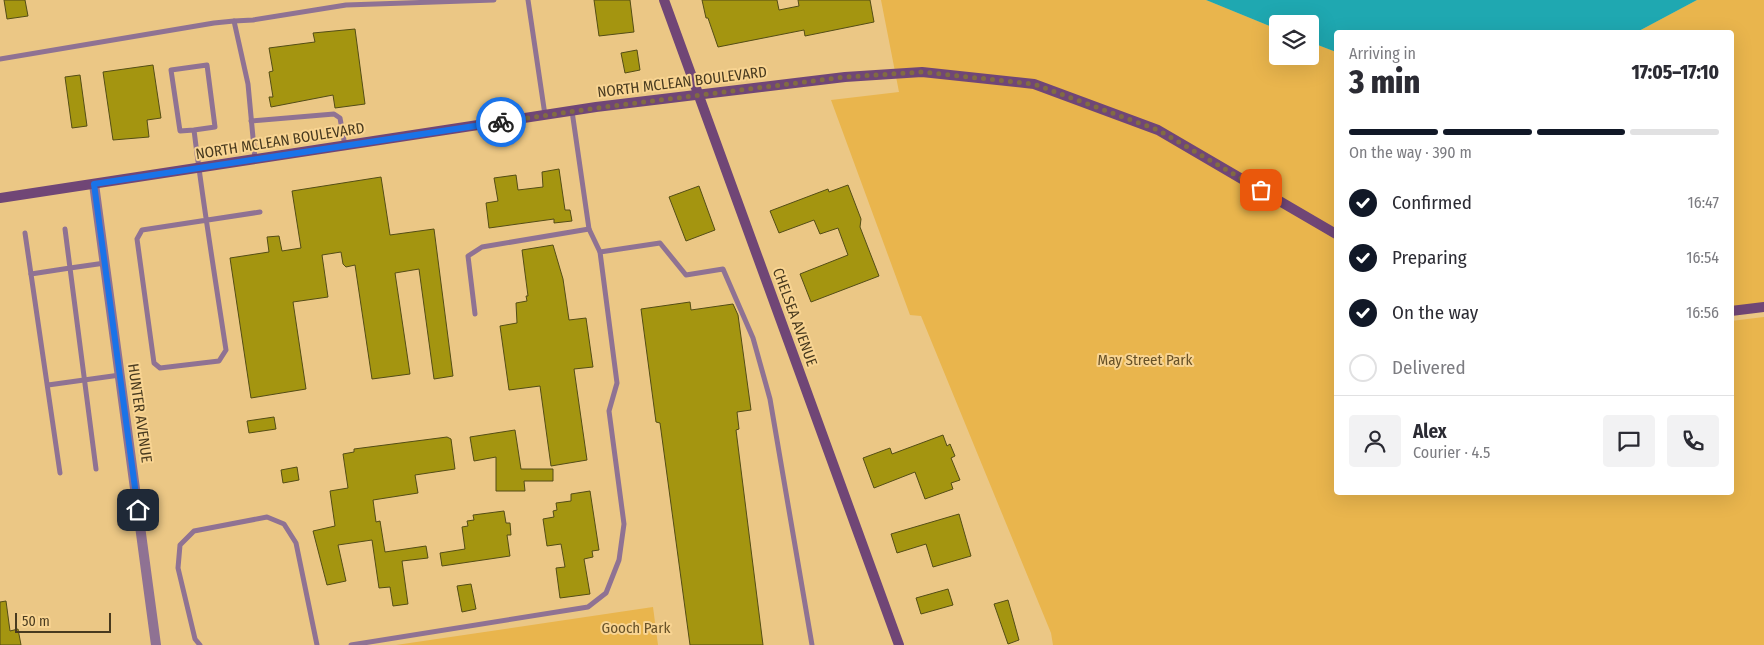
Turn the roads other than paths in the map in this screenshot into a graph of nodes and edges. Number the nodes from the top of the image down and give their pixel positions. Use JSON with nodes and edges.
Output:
{"nodes":[{"id":1,"x":494,"y":0,"type":"edge"},
{"id":2,"x":528,"y":0,"type":"edge"},
{"id":3,"x":664,"y":0,"type":"edge"},
{"id":4,"x":234,"y":21,"type":"junction"},
{"id":5,"x":0,"y":59,"type":"edge"},
{"id":6,"x":698,"y":95,"type":"junction"},
{"id":7,"x":572,"y":111,"type":"junction"},
{"id":8,"x":545,"y":115,"type":"junction"},
{"id":9,"x":252,"y":121,"type":"junction"},
{"id":10,"x":194,"y":130,"type":"junction"},
{"id":11,"x":344,"y":146,"type":"junction"},
{"id":12,"x":255,"y":160,"type":"junction"},
{"id":13,"x":199,"y":168,"type":"junction"},
{"id":14,"x":94,"y":184,"type":"junction"},
{"id":15,"x":0,"y":198,"type":"edge"},
{"id":16,"x":260,"y":212,"type":"dead end"},
{"id":17,"x":206,"y":220,"type":"junction"},
{"id":18,"x":65,"y":229,"type":"dead end"},
{"id":19,"x":589,"y":229,"type":"junction"},
{"id":20,"x":25,"y":233,"type":"dead end"},
{"id":21,"x":1334,"y":233,"type":"edge"},
{"id":22,"x":600,"y":252,"type":"junction"},
{"id":23,"x":105,"y":263,"type":"junction"},
{"id":24,"x":70,"y":268,"type":"junction"},
{"id":25,"x":31,"y":274,"type":"junction"},
{"id":26,"x":1764,"y":307,"type":"edge"},
{"id":27,"x":1734,"y":311,"type":"edge"},
{"id":28,"x":475,"y":314,"type":"dead end"},
{"id":29,"x":120,"y":375,"type":"junction"},
{"id":30,"x":84,"y":380,"type":"junction"},
{"id":31,"x":48,"y":385,"type":"junction"},
{"id":32,"x":96,"y":469,"type":"dead end"},
{"id":33,"x":60,"y":473,"type":"dead end"},
{"id":34,"x":156,"y":645,"type":"edge"},
{"id":35,"x":200,"y":645,"type":"edge"},
{"id":36,"x":317,"y":645,"type":"edge"},
{"id":37,"x":351,"y":645,"type":"edge"},
{"id":38,"x":812,"y":645,"type":"edge"},
{"id":39,"x":899,"y":645,"type":"edge"}],
"edges":[{"from":1,"to":4,"type":"lane"},
{"from":2,"to":8,"type":"lane"},
{"from":3,"to":6,"type":"main road","name":"CHELSEA AVENUE"},
{"from":4,"to":5,"type":"lane"},
{"from":4,"to":9,"type":"lane"},
{"from":6,"to":7,"type":"main road","name":"NORTH MCLEAN BOULEVARD"},
{"from":6,"to":21,"type":"main road","name":"NORTH MCLEAN BOULEVARD"},
{"from":6,"to":39,"type":"main road","name":"CHELSEA AVENUE"},
{"from":7,"to":8,"type":"main road","name":"NORTH MCLEAN BOULEVARD"},
{"from":7,"to":19,"type":"lane"},
{"from":8,"to":11,"type":"main road","name":"NORTH MCLEAN BOULEVARD"},
{"from":9,"to":11,"type":"lane"},
{"from":9,"to":12,"type":"lane"},
{"from":10,"to":10,"type":"lane"},
{"from":10,"to":13,"type":"lane"},
{"from":11,"to":12,"type":"main road","name":"NORTH MCLEAN BOULEVARD"},
{"from":12,"to":13,"type":"main road","name":"NORTH MCLEAN BOULEVARD"},
{"from":13,"to":14,"type":"main road","name":"NORTH MCLEAN BOULEVARD"},
{"from":13,"to":17,"type":"lane"},
{"from":14,"to":15,"type":"main road","name":"NORTH MCLEAN BOULEVARD"},
{"from":14,"to":23,"type":"street","name":"HUNTER AVENUE"},
{"from":16,"to":17,"type":"lane"},
{"from":17,"to":17,"type":"lane"},
{"from":18,"to":24,"type":"lane"},
{"from":19,"to":22,"type":"lane"},
{"from":19,"to":28,"type":"lane"},
{"from":20,"to":25,"type":"lane"},
{"from":22,"to":37,"type":"lane"},
{"from":22,"to":38,"type":"lane"},
{"from":23,"to":24,"type":"lane"},
{"from":23,"to":29,"type":"street","name":"HUNTER AVENUE"},
{"from":24,"to":25,"type":"lane"},
{"from":24,"to":30,"type":"lane"},
{"from":25,"to":31,"type":"lane"},
{"from":26,"to":27,"type":"main road"},
{"from":29,"to":30,"type":"lane"},
{"from":29,"to":34,"type":"street","name":"HUNTER AVENUE"},
{"from":30,"to":31,"type":"lane"},
{"from":30,"to":32,"type":"lane"},
{"from":31,"to":33,"type":"lane"},
{"from":35,"to":36,"type":"lane"}]}
